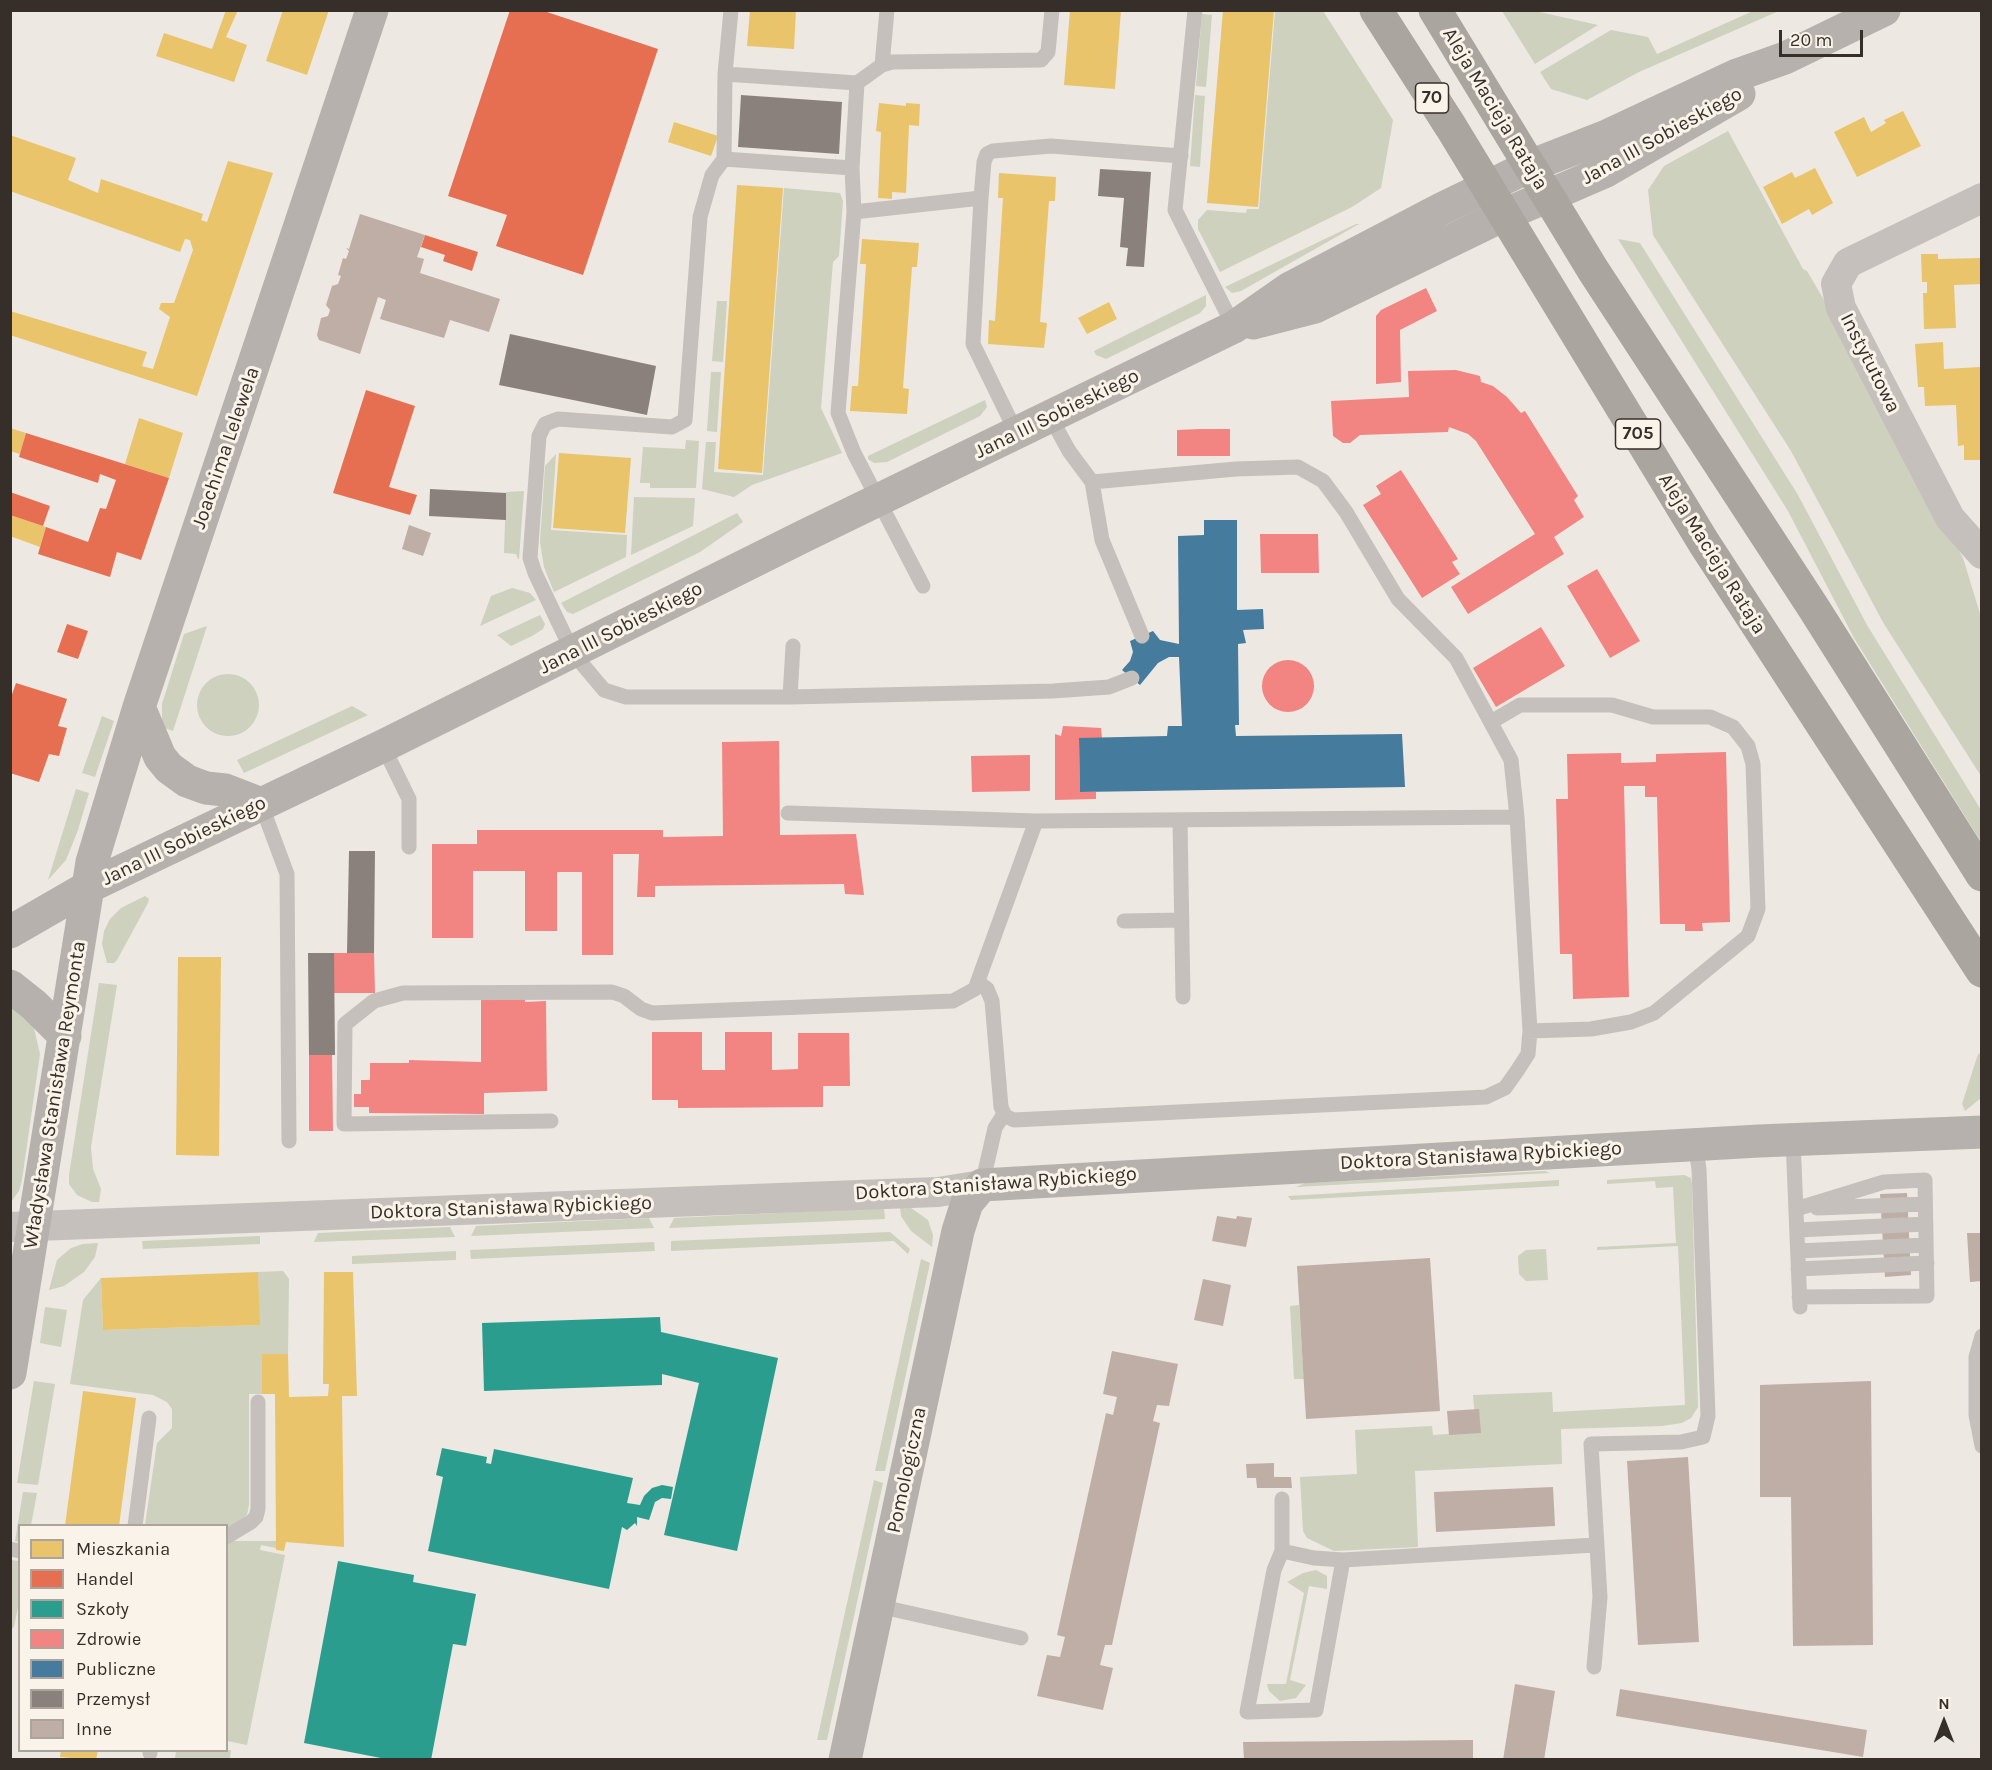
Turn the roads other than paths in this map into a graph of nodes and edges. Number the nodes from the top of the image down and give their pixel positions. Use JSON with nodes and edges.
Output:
{"nodes":[{"id":1,"x":372,"y":10,"type":"edge"},
{"id":2,"x":731,"y":10,"type":"edge"},
{"id":3,"x":886,"y":10,"type":"edge"},
{"id":4,"x":1052,"y":10,"type":"edge"},
{"id":5,"x":1195,"y":10,"type":"edge"},
{"id":6,"x":1376,"y":10,"type":"edge"},
{"id":7,"x":1435,"y":10,"type":"edge"},
{"id":8,"x":1884,"y":10,"type":"edge"},
{"id":9,"x":1785,"y":58,"type":"junction"},
{"id":10,"x":882,"y":65,"type":"junction"},
{"id":11,"x":725,"y":74,"type":"junction"},
{"id":12,"x":857,"y":83,"type":"junction"},
{"id":13,"x":1181,"y":156,"type":"junction"},
{"id":14,"x":724,"y":159,"type":"junction"},
{"id":15,"x":1530,"y":165,"type":"junction"},
{"id":16,"x":852,"y":168,"type":"junction"},
{"id":17,"x":1486,"y":186,"type":"junction"},
{"id":18,"x":1548,"y":197,"type":"junction"},
{"id":19,"x":981,"y":198,"type":"junction"},
{"id":20,"x":1982,"y":198,"type":"edge"},
{"id":21,"x":854,"y":212,"type":"junction"},
{"id":22,"x":1504,"y":215,"type":"junction"},
{"id":23,"x":1234,"y":327,"type":"junction"},
{"id":24,"x":1051,"y":417,"type":"junction"},
{"id":25,"x":1017,"y":434,"type":"junction"},
{"id":26,"x":1092,"y":482,"type":"junction"},
{"id":27,"x":877,"y":501,"type":"junction"},
{"id":28,"x":1982,"y":554,"type":"edge"},
{"id":29,"x":923,"y":586,"type":"dead end"},
{"id":30,"x":1142,"y":636,"type":"dead end"},
{"id":31,"x":793,"y":646,"type":"dead end"},
{"id":32,"x":573,"y":653,"type":"junction"},
{"id":33,"x":1132,"y":678,"type":"dead end"},
{"id":34,"x":790,"y":697,"type":"junction"},
{"id":35,"x":139,"y":707,"type":"junction"},
{"id":36,"x":1491,"y":722,"type":"junction"},
{"id":37,"x":383,"y":746,"type":"junction"},
{"id":38,"x":261,"y":804,"type":"junction"},
{"id":39,"x":788,"y":813,"type":"dead end"},
{"id":40,"x":1517,"y":817,"type":"junction"},
{"id":41,"x":1180,"y":820,"type":"junction"},
{"id":42,"x":1036,"y":821,"type":"junction"},
{"id":43,"x":409,"y":847,"type":"dead end"},
{"id":44,"x":1982,"y":875,"type":"edge"},
{"id":45,"x":88,"y":887,"type":"junction"},
{"id":46,"x":1182,"y":920,"type":"junction"},
{"id":47,"x":1124,"y":921,"type":"dead end"},
{"id":48,"x":10,"y":932,"type":"edge"},
{"id":49,"x":1982,"y":970,"type":"edge"},
{"id":50,"x":978,"y":982,"type":"junction"},
{"id":51,"x":10,"y":986,"type":"edge"},
{"id":52,"x":1183,"y":997,"type":"dead end"},
{"id":53,"x":1530,"y":1031,"type":"junction"},
{"id":54,"x":65,"y":1036,"type":"junction"},
{"id":55,"x":1004,"y":1114,"type":"junction"},
{"id":56,"x":550,"y":1121,"type":"dead end"},
{"id":57,"x":1982,"y":1132,"type":"edge"},
{"id":58,"x":1793,"y":1139,"type":"junction"},
{"id":59,"x":288,"y":1141,"type":"dead end"},
{"id":60,"x":1695,"y":1144,"type":"junction"},
{"id":61,"x":982,"y":1185,"type":"junction"},
{"id":62,"x":1925,"y":1204,"type":"junction"},
{"id":63,"x":1796,"y":1209,"type":"junction"},
{"id":64,"x":1926,"y":1224,"type":"junction"},
{"id":65,"x":23,"y":1227,"type":"edge"},
{"id":66,"x":1797,"y":1230,"type":"junction"},
{"id":67,"x":1926,"y":1245,"type":"junction"},
{"id":68,"x":1798,"y":1251,"type":"junction"},
{"id":69,"x":1927,"y":1263,"type":"junction"},
{"id":70,"x":1798,"y":1269,"type":"junction"},
{"id":71,"x":1982,"y":1336,"type":"edge"},
{"id":72,"x":10,"y":1373,"type":"edge"},
{"id":73,"x":258,"y":1402,"type":"dead end"},
{"id":74,"x":150,"y":1418,"type":"dead end"},
{"id":75,"x":1982,"y":1446,"type":"edge"},
{"id":76,"x":1282,"y":1499,"type":"dead end"},
{"id":77,"x":135,"y":1524,"type":"edge"},
{"id":78,"x":228,"y":1536,"type":"edge"},
{"id":79,"x":1595,"y":1545,"type":"junction"},
{"id":80,"x":1282,"y":1551,"type":"junction"},
{"id":81,"x":1343,"y":1560,"type":"junction"},
{"id":82,"x":878,"y":1606,"type":"junction"},
{"id":83,"x":1021,"y":1638,"type":"dead end"},
{"id":84,"x":1594,"y":1667,"type":"dead end"},
{"id":85,"x":845,"y":1760,"type":"edge"}],
"edges":[{"from":1,"to":35,"type":"street","name":"Joachima Lelewela"},
{"from":2,"to":11,"type":"lane"},
{"from":3,"to":10,"type":"lane"},
{"from":4,"to":10,"type":"lane"},
{"from":5,"to":13,"type":"lane"},
{"from":6,"to":17,"type":"main road","name":"Aleja Macieja Rataja","number":"70"},
{"from":7,"to":15,"type":"main road","name":"Aleja Macieja Rataja","number":"70"},
{"from":8,"to":9,"type":"street","name":"Jana III Sobieskiego"},
{"from":9,"to":15,"type":"street","name":"Jana III Sobieskiego"},
{"from":9,"to":18,"type":"street","name":"Jana III Sobieskiego"},
{"from":10,"to":12,"type":"lane"},
{"from":11,"to":12,"type":"lane"},
{"from":11,"to":14,"type":"lane"},
{"from":12,"to":16,"type":"lane"},
{"from":13,"to":19,"type":"lane"},
{"from":13,"to":23,"type":"lane"},
{"from":14,"to":16,"type":"lane"},
{"from":14,"to":32,"type":"lane"},
{"from":15,"to":17,"type":"street","name":"Jana III Sobieskiego"},
{"from":15,"to":18,"type":"main road","name":"Aleja Macieja Rataja","number":"705"},
{"from":16,"to":21,"type":"lane"},
{"from":17,"to":22,"type":"main road","name":"Aleja Macieja Rataja","number":"70"},
{"from":17,"to":23,"type":"street","name":"Jana III Sobieskiego"},
{"from":18,"to":22,"type":"street","name":"Jana III Sobieskiego"},
{"from":18,"to":44,"type":"main road","name":"Aleja Macieja Rataja","number":"705"},
{"from":19,"to":21,"type":"lane"},
{"from":19,"to":25,"type":"lane"},
{"from":20,"to":28,"type":"street","name":"Instytutowa"},
{"from":21,"to":27,"type":"lane"},
{"from":22,"to":23,"type":"street","name":"Jana III Sobieskiego"},
{"from":22,"to":49,"type":"main road","name":"Aleja Macieja Rataja","number":"705"},
{"from":23,"to":24,"type":"street","name":"Jana III Sobieskiego"},
{"from":24,"to":25,"type":"street","name":"Jana III Sobieskiego"},
{"from":24,"to":26,"type":"lane"},
{"from":25,"to":27,"type":"street","name":"Jana III Sobieskiego"},
{"from":26,"to":30,"type":"lane"},
{"from":26,"to":36,"type":"lane"},
{"from":27,"to":29,"type":"lane"},
{"from":27,"to":32,"type":"street","name":"Jana III Sobieskiego"},
{"from":31,"to":34,"type":"lane"},
{"from":32,"to":34,"type":"lane"},
{"from":32,"to":37,"type":"street","name":"Jana III Sobieskiego"},
{"from":33,"to":34,"type":"lane"},
{"from":35,"to":38,"type":"street"},
{"from":35,"to":45,"type":"street","name":"Joachima Lelewela"},
{"from":36,"to":40,"type":"lane"},
{"from":36,"to":53,"type":"lane"},
{"from":37,"to":38,"type":"street","name":"Jana III Sobieskiego"},
{"from":37,"to":43,"type":"lane"},
{"from":38,"to":45,"type":"street","name":"Jana III Sobieskiego"},
{"from":38,"to":59,"type":"lane"},
{"from":39,"to":42,"type":"lane"},
{"from":40,"to":41,"type":"lane"},
{"from":40,"to":53,"type":"lane"},
{"from":41,"to":42,"type":"lane"},
{"from":41,"to":46,"type":"lane"},
{"from":42,"to":50,"type":"lane"},
{"from":45,"to":48,"type":"street","name":"Jana III Sobieskiego"},
{"from":45,"to":54,"type":"street","name":"Władysława Stanisława Reymonta"},
{"from":46,"to":47,"type":"lane"},
{"from":46,"to":52,"type":"lane"},
{"from":50,"to":55,"type":"lane"},
{"from":50,"to":56,"type":"lane"},
{"from":51,"to":54,"type":"street"},
{"from":53,"to":55,"type":"lane"},
{"from":54,"to":65,"type":"street","name":"Władysława Stanisława Reymonta"},
{"from":55,"to":61,"type":"lane"},
{"from":57,"to":58,"type":"street","name":"Doktora Stanisława Rybickiego"},
{"from":58,"to":60,"type":"street","name":"Doktora Stanisława Rybickiego"},
{"from":58,"to":63,"type":"lane"},
{"from":60,"to":61,"type":"street","name":"Doktora Stanisława Rybickiego"},
{"from":60,"to":79,"type":"lane"},
{"from":61,"to":65,"type":"street","name":"Doktora Stanisława Rybickiego"},
{"from":61,"to":82,"type":"street","name":"Pomologiczna"},
{"from":62,"to":63,"type":"lane"},
{"from":62,"to":63,"type":"lane"},
{"from":62,"to":64,"type":"lane"},
{"from":63,"to":66,"type":"lane"},
{"from":64,"to":66,"type":"lane"},
{"from":64,"to":67,"type":"lane"},
{"from":65,"to":72,"type":"street","name":"Władysława Stanisława Reymonta"},
{"from":66,"to":68,"type":"lane"},
{"from":67,"to":68,"type":"lane"},
{"from":67,"to":69,"type":"lane"},
{"from":68,"to":70,"type":"lane"},
{"from":69,"to":70,"type":"lane"},
{"from":69,"to":70,"type":"lane"},
{"from":71,"to":75,"type":"lane"},
{"from":73,"to":78,"type":"lane"},
{"from":74,"to":77,"type":"lane"},
{"from":76,"to":80,"type":"lane"},
{"from":79,"to":81,"type":"lane"},
{"from":79,"to":84,"type":"lane"},
{"from":80,"to":81,"type":"lane"},
{"from":80,"to":81,"type":"lane"},
{"from":82,"to":83,"type":"lane"},
{"from":82,"to":85,"type":"street","name":"Pomologiczna"}]}
